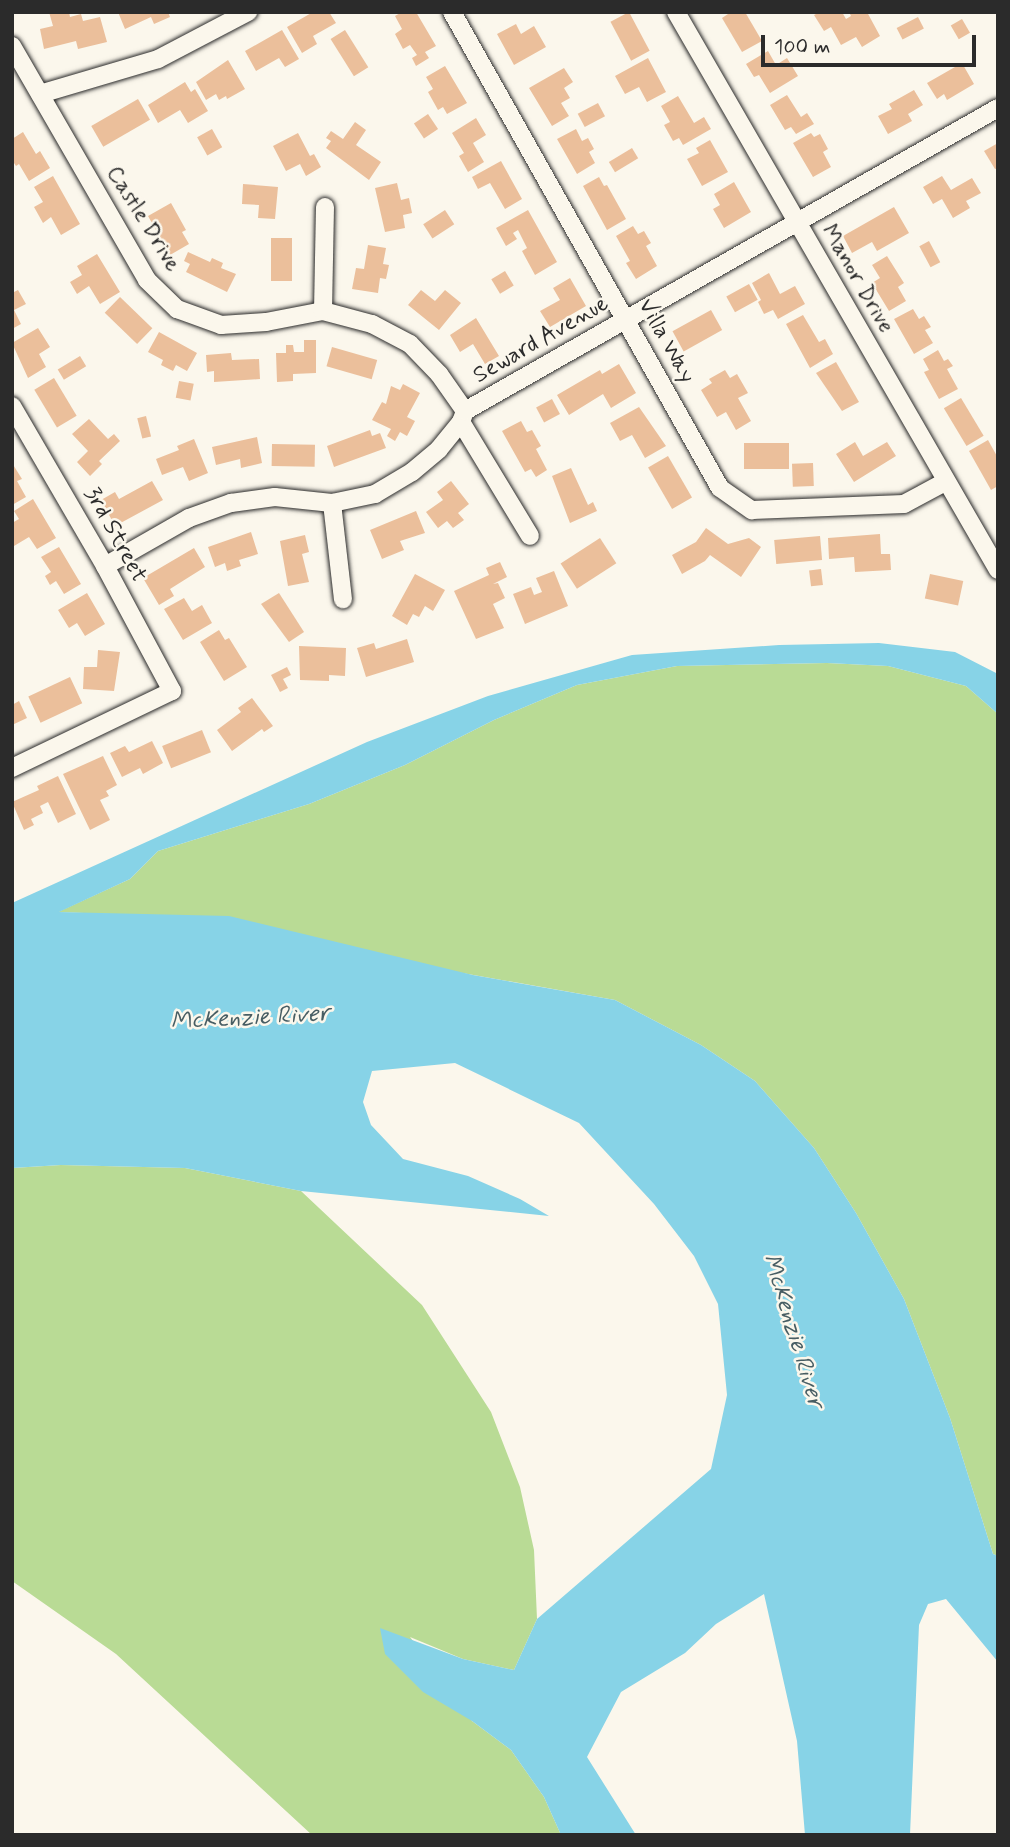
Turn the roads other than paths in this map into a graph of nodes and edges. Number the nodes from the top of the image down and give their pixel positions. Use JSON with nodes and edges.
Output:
{"nodes":[{"id":1,"x":248,"y":12,"type":"edge"},
{"id":2,"x":452,"y":12,"type":"edge"},
{"id":3,"x":676,"y":12,"type":"edge"},
{"id":4,"x":12,"y":46,"type":"edge"},
{"id":5,"x":40,"y":94,"type":"junction"},
{"id":6,"x":998,"y":108,"type":"edge"},
{"id":7,"x":325,"y":207,"type":"dead end"},
{"id":8,"x":796,"y":222,"type":"junction"},
{"id":9,"x":323,"y":311,"type":"junction"},
{"id":10,"x":625,"y":320,"type":"junction"},
{"id":11,"x":12,"y":406,"type":"edge"},
{"id":12,"x":463,"y":417,"type":"junction"},
{"id":13,"x":945,"y":482,"type":"junction"},
{"id":14,"x":332,"y":503,"type":"junction"},
{"id":15,"x":530,"y":536,"type":"dead end"},
{"id":16,"x":105,"y":566,"type":"junction"},
{"id":17,"x":998,"y":570,"type":"edge"},
{"id":18,"x":343,"y":599,"type":"dead end"},
{"id":19,"x":12,"y":768,"type":"edge"}],
"edges":[{"from":1,"to":5,"type":"street"},
{"from":2,"to":10,"type":"street","name":"Villa Way"},
{"from":3,"to":8,"type":"street","name":"Manor Drive"},
{"from":4,"to":5,"type":"street","name":"Castle Drive"},
{"from":5,"to":9,"type":"street","name":"Castle Drive"},
{"from":6,"to":8,"type":"street","name":"Seward Avenue"},
{"from":7,"to":9,"type":"street"},
{"from":8,"to":10,"type":"street","name":"Seward Avenue"},
{"from":8,"to":13,"type":"street","name":"Manor Drive"},
{"from":9,"to":12,"type":"street","name":"Castle Drive"},
{"from":10,"to":12,"type":"street","name":"Seward Avenue"},
{"from":10,"to":13,"type":"street","name":"Villa Way"},
{"from":11,"to":16,"type":"street","name":"3rd Street"},
{"from":12,"to":14,"type":"street","name":"Seward Avenue"},
{"from":12,"to":15,"type":"street","name":"Castle Drive"},
{"from":13,"to":17,"type":"street","name":"Manor Drive"},
{"from":14,"to":16,"type":"street","name":"Seward Avenue"},
{"from":14,"to":18,"type":"street"},
{"from":16,"to":19,"type":"street","name":"3rd Street"}]}
